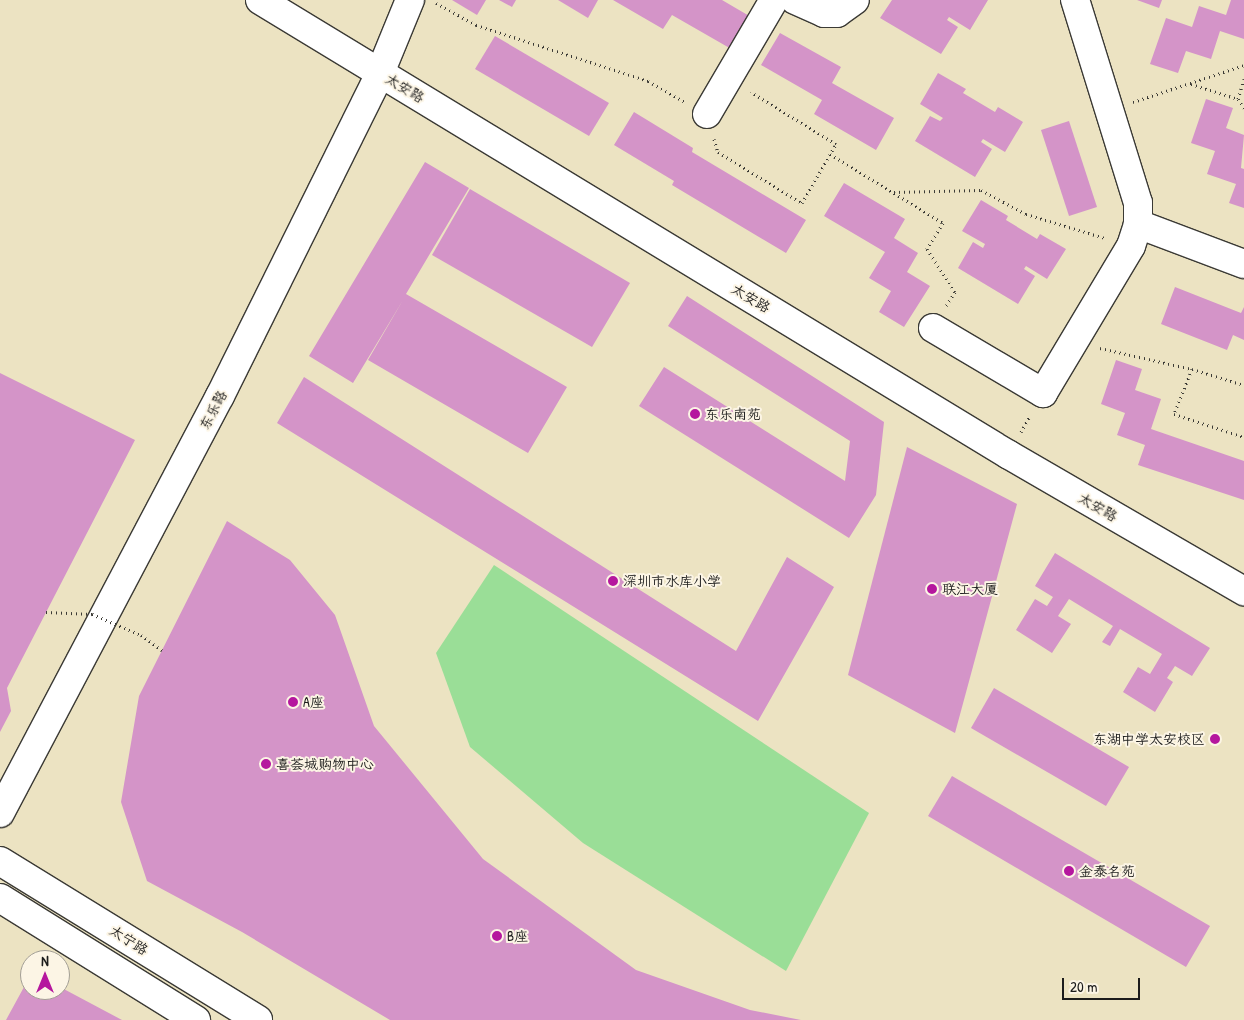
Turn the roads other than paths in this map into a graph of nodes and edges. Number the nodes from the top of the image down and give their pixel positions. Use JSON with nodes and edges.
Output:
{"nodes":[{"id":1,"x":260,"y":0,"type":"edge"},
{"id":2,"x":410,"y":0,"type":"edge"},
{"id":3,"x":774,"y":0,"type":"edge"},
{"id":4,"x":795,"y":0,"type":"edge"},
{"id":5,"x":855,"y":0,"type":"edge"},
{"id":6,"x":1075,"y":0,"type":"edge"},
{"id":7,"x":380,"y":73,"type":"junction"},
{"id":8,"x":707,"y":114,"type":"road end"},
{"id":9,"x":1135,"y":235,"type":"junction"},
{"id":10,"x":1244,"y":264,"type":"edge"},
{"id":11,"x":933,"y":328,"type":"road end"},
{"id":12,"x":1244,"y":591,"type":"edge"},
{"id":13,"x":0,"y":812,"type":"edge"},
{"id":14,"x":0,"y":861,"type":"edge"},
{"id":15,"x":0,"y":898,"type":"edge"},
{"id":16,"x":196,"y":1020,"type":"edge"},
{"id":17,"x":258,"y":1020,"type":"edge"}],
"edges":[{"from":1,"to":7,"type":"street","name":"太安路"},
{"from":2,"to":7,"type":"street","name":"东乐路"},
{"from":3,"to":8,"type":"street"},
{"from":4,"to":5,"type":"street"},
{"from":6,"to":9,"type":"street"},
{"from":7,"to":12,"type":"street","name":"太安路"},
{"from":7,"to":13,"type":"street","name":"东乐路"},
{"from":9,"to":10,"type":"street"},
{"from":9,"to":11,"type":"street"},
{"from":14,"to":17,"type":"street","name":"太宁路"},
{"from":15,"to":16,"type":"street"}]}
